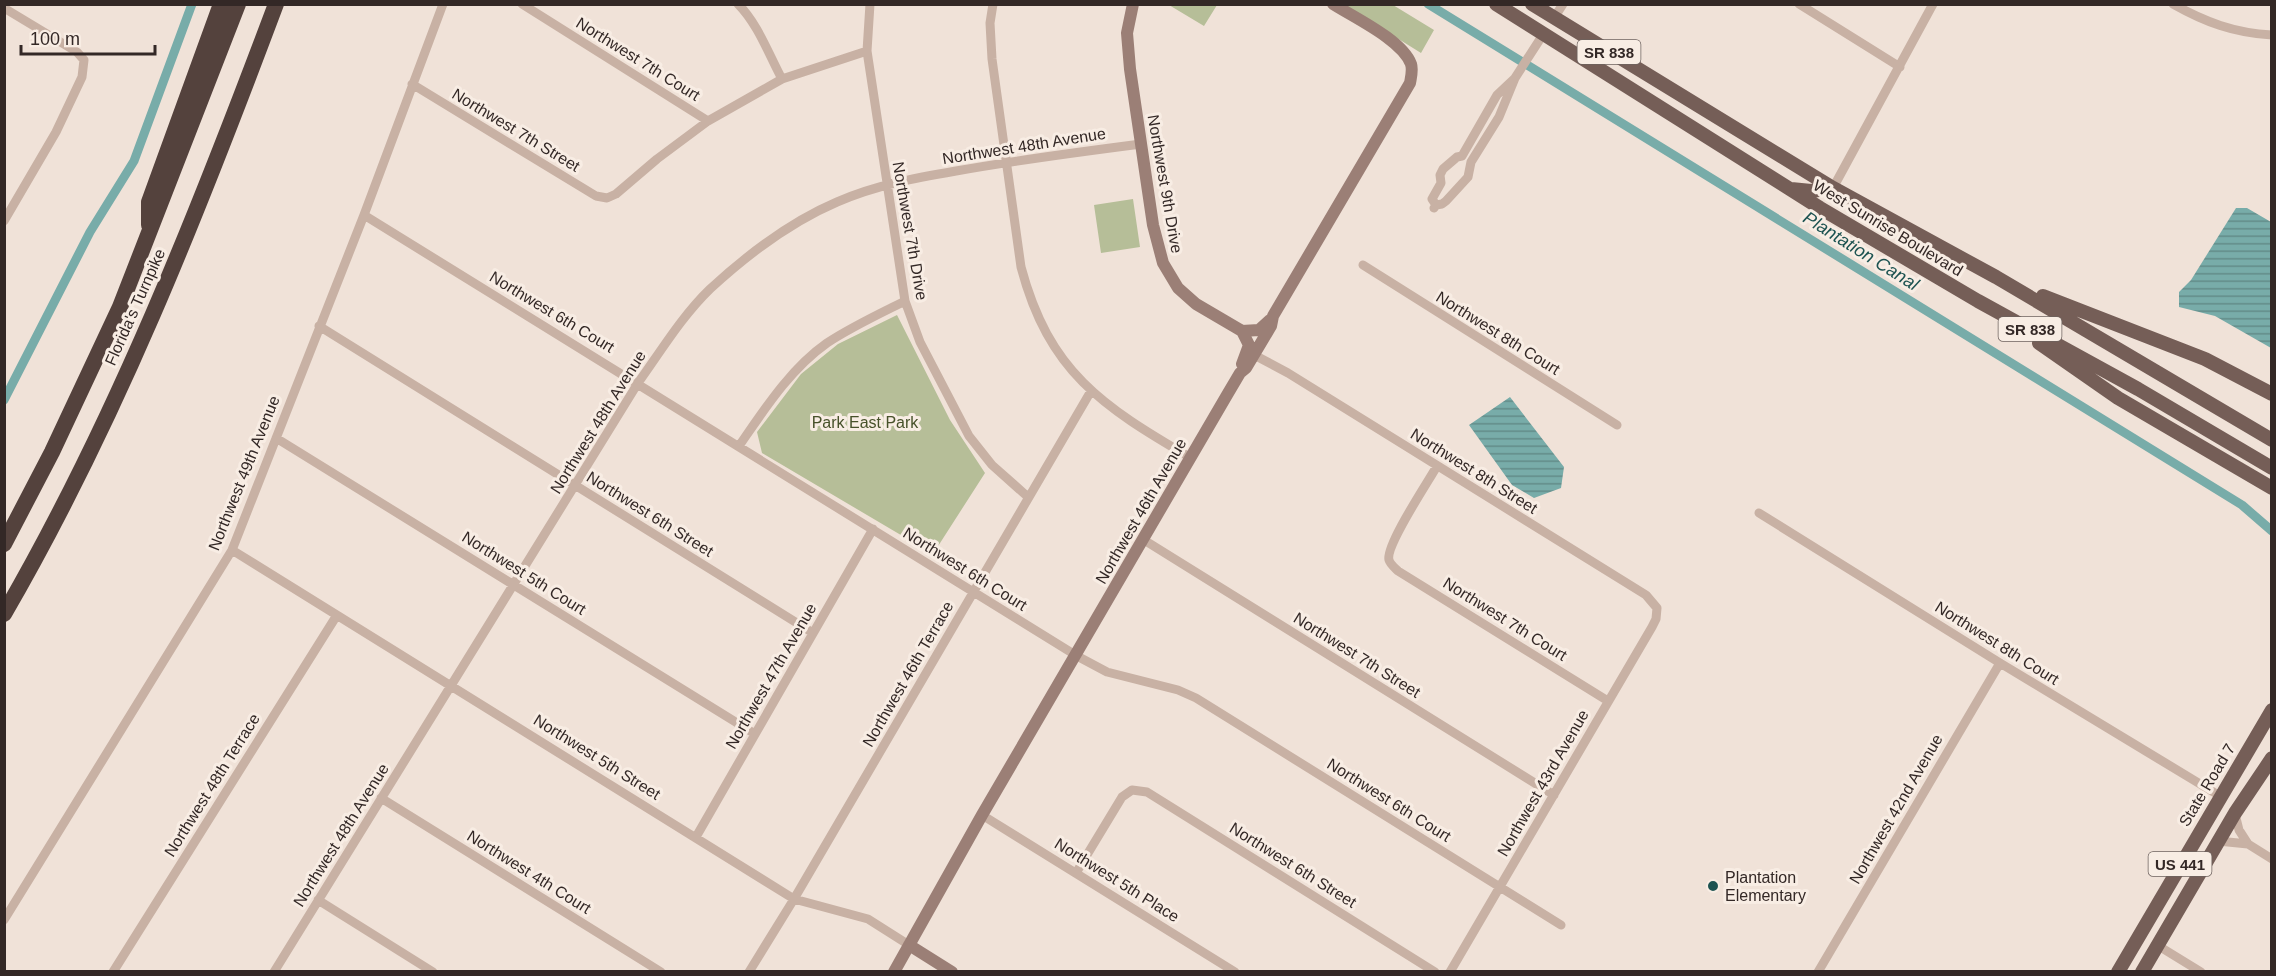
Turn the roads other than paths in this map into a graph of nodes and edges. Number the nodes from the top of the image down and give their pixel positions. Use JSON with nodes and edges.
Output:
{"nodes":[{"id":1,"x":221,"y":4,"type":"edge"},
{"id":2,"x":238,"y":4,"type":"edge"},
{"id":3,"x":276,"y":4,"type":"edge"},
{"id":4,"x":289,"y":4,"type":"edge"},
{"id":5,"x":443,"y":4,"type":"edge"},
{"id":6,"x":522,"y":4,"type":"edge"},
{"id":7,"x":738,"y":4,"type":"edge"},
{"id":8,"x":870,"y":4,"type":"edge"},
{"id":9,"x":993,"y":4,"type":"edge"},
{"id":10,"x":1133,"y":4,"type":"edge"},
{"id":11,"x":1333,"y":4,"type":"edge"},
{"id":12,"x":1496,"y":4,"type":"edge"},
{"id":13,"x":1532,"y":4,"type":"edge"},
{"id":14,"x":1563,"y":4,"type":"edge"},
{"id":15,"x":1799,"y":4,"type":"edge"},
{"id":16,"x":1933,"y":4,"type":"edge"},
{"id":17,"x":2172,"y":4,"type":"edge"},
{"id":18,"x":4,"y":8,"type":"edge"},
{"id":19,"x":1554,"y":18,"type":"junction"},
{"id":20,"x":1522,"y":20,"type":"junction"},
{"id":21,"x":1570,"y":28,"type":"junction"},
{"id":22,"x":1544,"y":33,"type":"junction"},
{"id":23,"x":2271,"y":35,"type":"edge"},
{"id":24,"x":265,"y":36,"type":"junction"},
{"id":25,"x":867,"y":51,"type":"junction"},
{"id":26,"x":1900,"y":67,"type":"junction"},
{"id":27,"x":1515,"y":78,"type":"junction"},
{"id":28,"x":782,"y":79,"type":"junction"},
{"id":29,"x":412,"y":84,"type":"junction"},
{"id":30,"x":708,"y":121,"type":"junction"},
{"id":31,"x":1141,"y":144,"type":"junction"},
{"id":32,"x":1006,"y":162,"type":"junction"},
{"id":33,"x":1441,"y":183,"type":"junction"},
{"id":34,"x":886,"y":184,"type":"junction"},
{"id":35,"x":1789,"y":188,"type":"junction"},
{"id":36,"x":1833,"y":188,"type":"junction"},
{"id":37,"x":1455,"y":192,"type":"junction"},
{"id":38,"x":364,"y":214,"type":"junction"},
{"id":39,"x":4,"y":221,"type":"edge"},
{"id":40,"x":148,"y":234,"type":"junction"},
{"id":41,"x":1363,"y":265,"type":"dead end"},
{"id":42,"x":1996,"y":277,"type":"junction"},
{"id":43,"x":905,"y":301,"type":"junction"},
{"id":44,"x":1978,"y":301,"type":"junction"},
{"id":45,"x":1273,"y":316,"type":"junction"},
{"id":46,"x":319,"y":326,"type":"junction"},
{"id":47,"x":1242,"y":331,"type":"junction"},
{"id":48,"x":1262,"y":340,"type":"junction"},
{"id":49,"x":1248,"y":358,"type":"junction"},
{"id":50,"x":1270,"y":364,"type":"junction"},
{"id":51,"x":639,"y":383,"type":"junction"},
{"id":52,"x":1091,"y":392,"type":"junction"},
{"id":53,"x":2271,"y":394,"type":"edge"},
{"id":54,"x":1617,"y":425,"type":"dead end"},
{"id":55,"x":276,"y":438,"type":"junction"},
{"id":56,"x":2271,"y":440,"type":"edge"},
{"id":57,"x":739,"y":446,"type":"junction"},
{"id":58,"x":1191,"y":458,"type":"junction"},
{"id":59,"x":1437,"y":466,"type":"junction"},
{"id":60,"x":2271,"y":468,"type":"edge"},
{"id":61,"x":576,"y":485,"type":"junction"},
{"id":62,"x":2271,"y":488,"type":"edge"},
{"id":63,"x":1028,"y":497,"type":"junction"},
{"id":64,"x":1760,"y":513,"type":"dead end"},
{"id":65,"x":873,"y":529,"type":"junction"},
{"id":66,"x":1144,"y":540,"type":"junction"},
{"id":67,"x":4,"y":544,"type":"edge"},
{"id":68,"x":232,"y":550,"type":"junction"},
{"id":69,"x":513,"y":584,"type":"junction"},
{"id":70,"x":974,"y":591,"type":"junction"},
{"id":71,"x":1657,"y":608,"type":"joint"},
{"id":72,"x":4,"y":614,"type":"edge"},
{"id":73,"x":337,"y":615,"type":"junction"},
{"id":74,"x":813,"y":633,"type":"junction"},
{"id":75,"x":1077,"y":656,"type":"junction"},
{"id":76,"x":2000,"y":663,"type":"junction"},
{"id":77,"x":451,"y":686,"type":"junction"},
{"id":78,"x":1608,"y":700,"type":"junction"},
{"id":79,"x":2271,"y":710,"type":"edge"},
{"id":80,"x":755,"y":734,"type":"junction"},
{"id":81,"x":2271,"y":758,"type":"edge"},
{"id":82,"x":1554,"y":795,"type":"junction"},
{"id":83,"x":2220,"y":796,"type":"junction"},
{"id":84,"x":381,"y":798,"type":"junction"},
{"id":85,"x":2235,"y":813,"type":"junction"},
{"id":86,"x":982,"y":815,"type":"junction"},
{"id":87,"x":696,"y":837,"type":"junction"},
{"id":88,"x":2218,"y":841,"type":"junction"},
{"id":89,"x":2248,"y":844,"type":"junction"},
{"id":90,"x":2271,"y":859,"type":"edge"},
{"id":91,"x":1076,"y":873,"type":"junction"},
{"id":92,"x":1499,"y":887,"type":"junction"},
{"id":93,"x":794,"y":899,"type":"junction"},
{"id":94,"x":318,"y":900,"type":"junction"},
{"id":95,"x":4,"y":920,"type":"edge"},
{"id":96,"x":1561,"y":925,"type":"dead end"},
{"id":97,"x":909,"y":945,"type":"junction"},
{"id":98,"x":2157,"y":945,"type":"junction"},
{"id":99,"x":113,"y":972,"type":"edge"},
{"id":100,"x":274,"y":972,"type":"edge"},
{"id":101,"x":433,"y":972,"type":"edge"},
{"id":102,"x":661,"y":972,"type":"edge"},
{"id":103,"x":749,"y":972,"type":"edge"},
{"id":104,"x":894,"y":972,"type":"edge"},
{"id":105,"x":952,"y":972,"type":"edge"},
{"id":106,"x":1236,"y":972,"type":"edge"},
{"id":107,"x":1436,"y":972,"type":"edge"},
{"id":108,"x":1450,"y":972,"type":"edge"},
{"id":109,"x":1818,"y":972,"type":"edge"},
{"id":110,"x":2118,"y":972,"type":"edge"},
{"id":111,"x":2142,"y":972,"type":"edge"},
{"id":112,"x":2201,"y":972,"type":"edge"}],
"edges":[{"from":1,"to":40,"type":"highway"},
{"from":2,"to":40,"type":"highway","name":"Florida's Turnpike"},
{"from":3,"to":24,"type":"highway","name":"Florida's Turnpike"},
{"from":4,"to":24,"type":"highway"},
{"from":5,"to":29,"type":"street","name":"Northwest 49th Avenue"},
{"from":6,"to":30,"type":"street","name":"Northwest 7th Court"},
{"from":7,"to":28,"type":"street"},
{"from":8,"to":25,"type":"street","name":"Northwest 7th Drive"},
{"from":9,"to":32,"type":"street"},
{"from":10,"to":31,"type":"street","name":"Northwest 9th Drive"},
{"from":11,"to":45,"type":"street"},
{"from":12,"to":20,"type":"main road","name":"West Sunrise Boulevard","number":"SR 838"},
{"from":13,"to":19,"type":"main road","name":"West Sunrise Boulevard","number":"SR 838"},
{"from":14,"to":19,"type":"street"},
{"from":15,"to":26,"type":"street"},
{"from":16,"to":26,"type":"street"},
{"from":17,"to":23,"type":"street"},
{"from":18,"to":39,"type":"street"},
{"from":19,"to":20,"type":"main road"},
{"from":19,"to":21,"type":"main road","name":"West Sunrise Boulevard","number":"SR 838"},
{"from":20,"to":22,"type":"main road","name":"West Sunrise Boulevard","number":"SR 838"},
{"from":21,"to":22,"type":"main road"},
{"from":21,"to":36,"type":"main road","name":"West Sunrise Boulevard","number":"SR 838"},
{"from":22,"to":27,"type":"street"},
{"from":22,"to":35,"type":"main road","name":"West Sunrise Boulevard","number":"SR 838"},
{"from":24,"to":72,"type":"highway","name":"Florida's Turnpike"},
{"from":25,"to":28,"type":"street"},
{"from":25,"to":34,"type":"street","name":"Northwest 7th Drive"},
{"from":26,"to":36,"type":"street"},
{"from":27,"to":33,"type":"street"},
{"from":27,"to":37,"type":"street"},
{"from":28,"to":30,"type":"street"},
{"from":29,"to":30,"type":"street","name":"Northwest 7th Street"},
{"from":29,"to":38,"type":"street","name":"Northwest 49th Avenue"},
{"from":31,"to":32,"type":"street","name":"Northwest 48th Avenue"},
{"from":31,"to":47,"type":"street","name":"Northwest 9th Drive"},
{"from":32,"to":34,"type":"street","name":"Northwest 48th Avenue"},
{"from":32,"to":52,"type":"street"},
{"from":33,"to":37,"type":"street"},
{"from":33,"to":37,"type":"street"},
{"from":34,"to":43,"type":"street","name":"Northwest 7th Drive"},
{"from":34,"to":51,"type":"street","name":"Northwest 48th Avenue"},
{"from":35,"to":36,"type":"main road"},
{"from":35,"to":44,"type":"main road","name":"West Sunrise Boulevard","number":"SR 838"},
{"from":36,"to":42,"type":"main road","name":"West Sunrise Boulevard","number":"SR 838"},
{"from":38,"to":46,"type":"street","name":"Northwest 49th Avenue"},
{"from":38,"to":51,"type":"street","name":"Northwest 6th Court"},
{"from":40,"to":67,"type":"highway","name":"Florida's Turnpike"},
{"from":41,"to":54,"type":"street","name":"Northwest 8th Court"},
{"from":42,"to":53,"type":"main road"},
{"from":42,"to":56,"type":"main road","name":"West Sunrise Boulevard","number":"SR 838"},
{"from":43,"to":57,"type":"street"},
{"from":43,"to":63,"type":"street","name":"Northwest 7th Drive"},
{"from":44,"to":60,"type":"main road","name":"West Sunrise Boulevard","number":"SR 838"},
{"from":44,"to":62,"type":"main road"},
{"from":45,"to":47,"type":"street"},
{"from":45,"to":48,"type":"street"},
{"from":46,"to":55,"type":"street","name":"Northwest 49th Avenue"},
{"from":46,"to":61,"type":"street","name":"Northwest 6th Street"},
{"from":47,"to":49,"type":"street"},
{"from":48,"to":49,"type":"street"},
{"from":48,"to":50,"type":"street"},
{"from":49,"to":50,"type":"street","name":"Northwest 8th Street"},
{"from":49,"to":58,"type":"street","name":"Northwest 46th Avenue"},
{"from":50,"to":59,"type":"street","name":"Northwest 8th Street"},
{"from":51,"to":57,"type":"street","name":"Northwest 6th Court"},
{"from":51,"to":61,"type":"street","name":"Northwest 48th Avenue"},
{"from":52,"to":58,"type":"street"},
{"from":52,"to":63,"type":"street","name":"Northwest 46th Terrace"},
{"from":55,"to":68,"type":"street","name":"Northwest 49th Avenue"},
{"from":55,"to":69,"type":"street","name":"Northwest 5th Court"},
{"from":57,"to":65,"type":"street","name":"Northwest 6th Court"},
{"from":58,"to":66,"type":"street","name":"Northwest 46th Avenue"},
{"from":59,"to":71,"type":"street","name":"Northwest 8th Street"},
{"from":59,"to":78,"type":"street","name":"Northwest 7th Court"},
{"from":61,"to":69,"type":"street","name":"Northwest 48th Avenue"},
{"from":61,"to":74,"type":"street","name":"Northwest 6th Street"},
{"from":63,"to":70,"type":"street","name":"Northwest 46th Terrace"},
{"from":64,"to":76,"type":"street","name":"Northwest 8th Court"},
{"from":65,"to":70,"type":"street","name":"Northwest 6th Court"},
{"from":65,"to":74,"type":"street","name":"Northwest 47th Avenue"},
{"from":66,"to":75,"type":"street","name":"Northwest 46th Avenue"},
{"from":66,"to":82,"type":"street","name":"Northwest 7th Street"},
{"from":68,"to":73,"type":"street","name":"Northwest 5th Street"},
{"from":68,"to":95,"type":"street","name":"Northwest 49th Avenue"},
{"from":69,"to":77,"type":"street","name":"Northwest 48th Avenue"},
{"from":69,"to":80,"type":"street","name":"Northwest 5th Court"},
{"from":70,"to":75,"type":"street","name":"Northwest 6th Court"},
{"from":70,"to":93,"type":"street","name":"Northwest 46th Terrace"},
{"from":71,"to":78,"type":"street","name":"Northwest 43rd Avenue"},
{"from":73,"to":77,"type":"street","name":"Northwest 5th Street"},
{"from":73,"to":99,"type":"street","name":"Northwest 48th Terrace"},
{"from":74,"to":80,"type":"street","name":"Northwest 47th Avenue"},
{"from":75,"to":86,"type":"street","name":"Northwest 46th Avenue"},
{"from":75,"to":92,"type":"street","name":"Northwest 6th Court"},
{"from":76,"to":83,"type":"street","name":"Northwest 8th Court"},
{"from":76,"to":109,"type":"street","name":"Northwest 42nd Avenue"},
{"from":77,"to":84,"type":"street","name":"Northwest 48th Avenue"},
{"from":77,"to":87,"type":"street","name":"Northwest 5th Street"},
{"from":78,"to":82,"type":"street","name":"Northwest 43rd Avenue"},
{"from":79,"to":83,"type":"main road","name":"State Road 7","number":"US 441"},
{"from":80,"to":87,"type":"street","name":"Northwest 47th Avenue"},
{"from":81,"to":85,"type":"main road","number":"US 441"},
{"from":82,"to":92,"type":"street","name":"Northwest 43rd Avenue"},
{"from":83,"to":88,"type":"main road"},
{"from":83,"to":110,"type":"main road","name":"State Road 7","number":"US 441"},
{"from":84,"to":94,"type":"street","name":"Northwest 48th Avenue"},
{"from":84,"to":102,"type":"street","name":"Northwest 4th Court"},
{"from":85,"to":88,"type":"main road","number":"US 441"},
{"from":85,"to":89,"type":"street"},
{"from":86,"to":91,"type":"street","name":"Northwest 5th Place"},
{"from":86,"to":97,"type":"street","name":"Northwest 46th Avenue"},
{"from":87,"to":93,"type":"street","name":"Northwest 5th Street"},
{"from":88,"to":89,"type":"street"},
{"from":88,"to":98,"type":"main road","number":"US 441"},
{"from":89,"to":90,"type":"street"},
{"from":91,"to":106,"type":"street","name":"Northwest 5th Place"},
{"from":91,"to":107,"type":"street","name":"Northwest 6th Street"},
{"from":92,"to":96,"type":"street","name":"Northwest 6th Court"},
{"from":92,"to":108,"type":"street","name":"Northwest 43rd Avenue"},
{"from":93,"to":97,"type":"street","name":"Northwest 5th Street"},
{"from":93,"to":103,"type":"street","name":"Northwest 46th Terrace"},
{"from":94,"to":100,"type":"street","name":"Northwest 48th Avenue"},
{"from":94,"to":101,"type":"street"},
{"from":97,"to":104,"type":"street","name":"Northwest 46th Avenue"},
{"from":97,"to":105,"type":"street","name":"Northwest 5th Street"},
{"from":98,"to":111,"type":"main road","number":"US 441"},
{"from":98,"to":112,"type":"street"}]}
